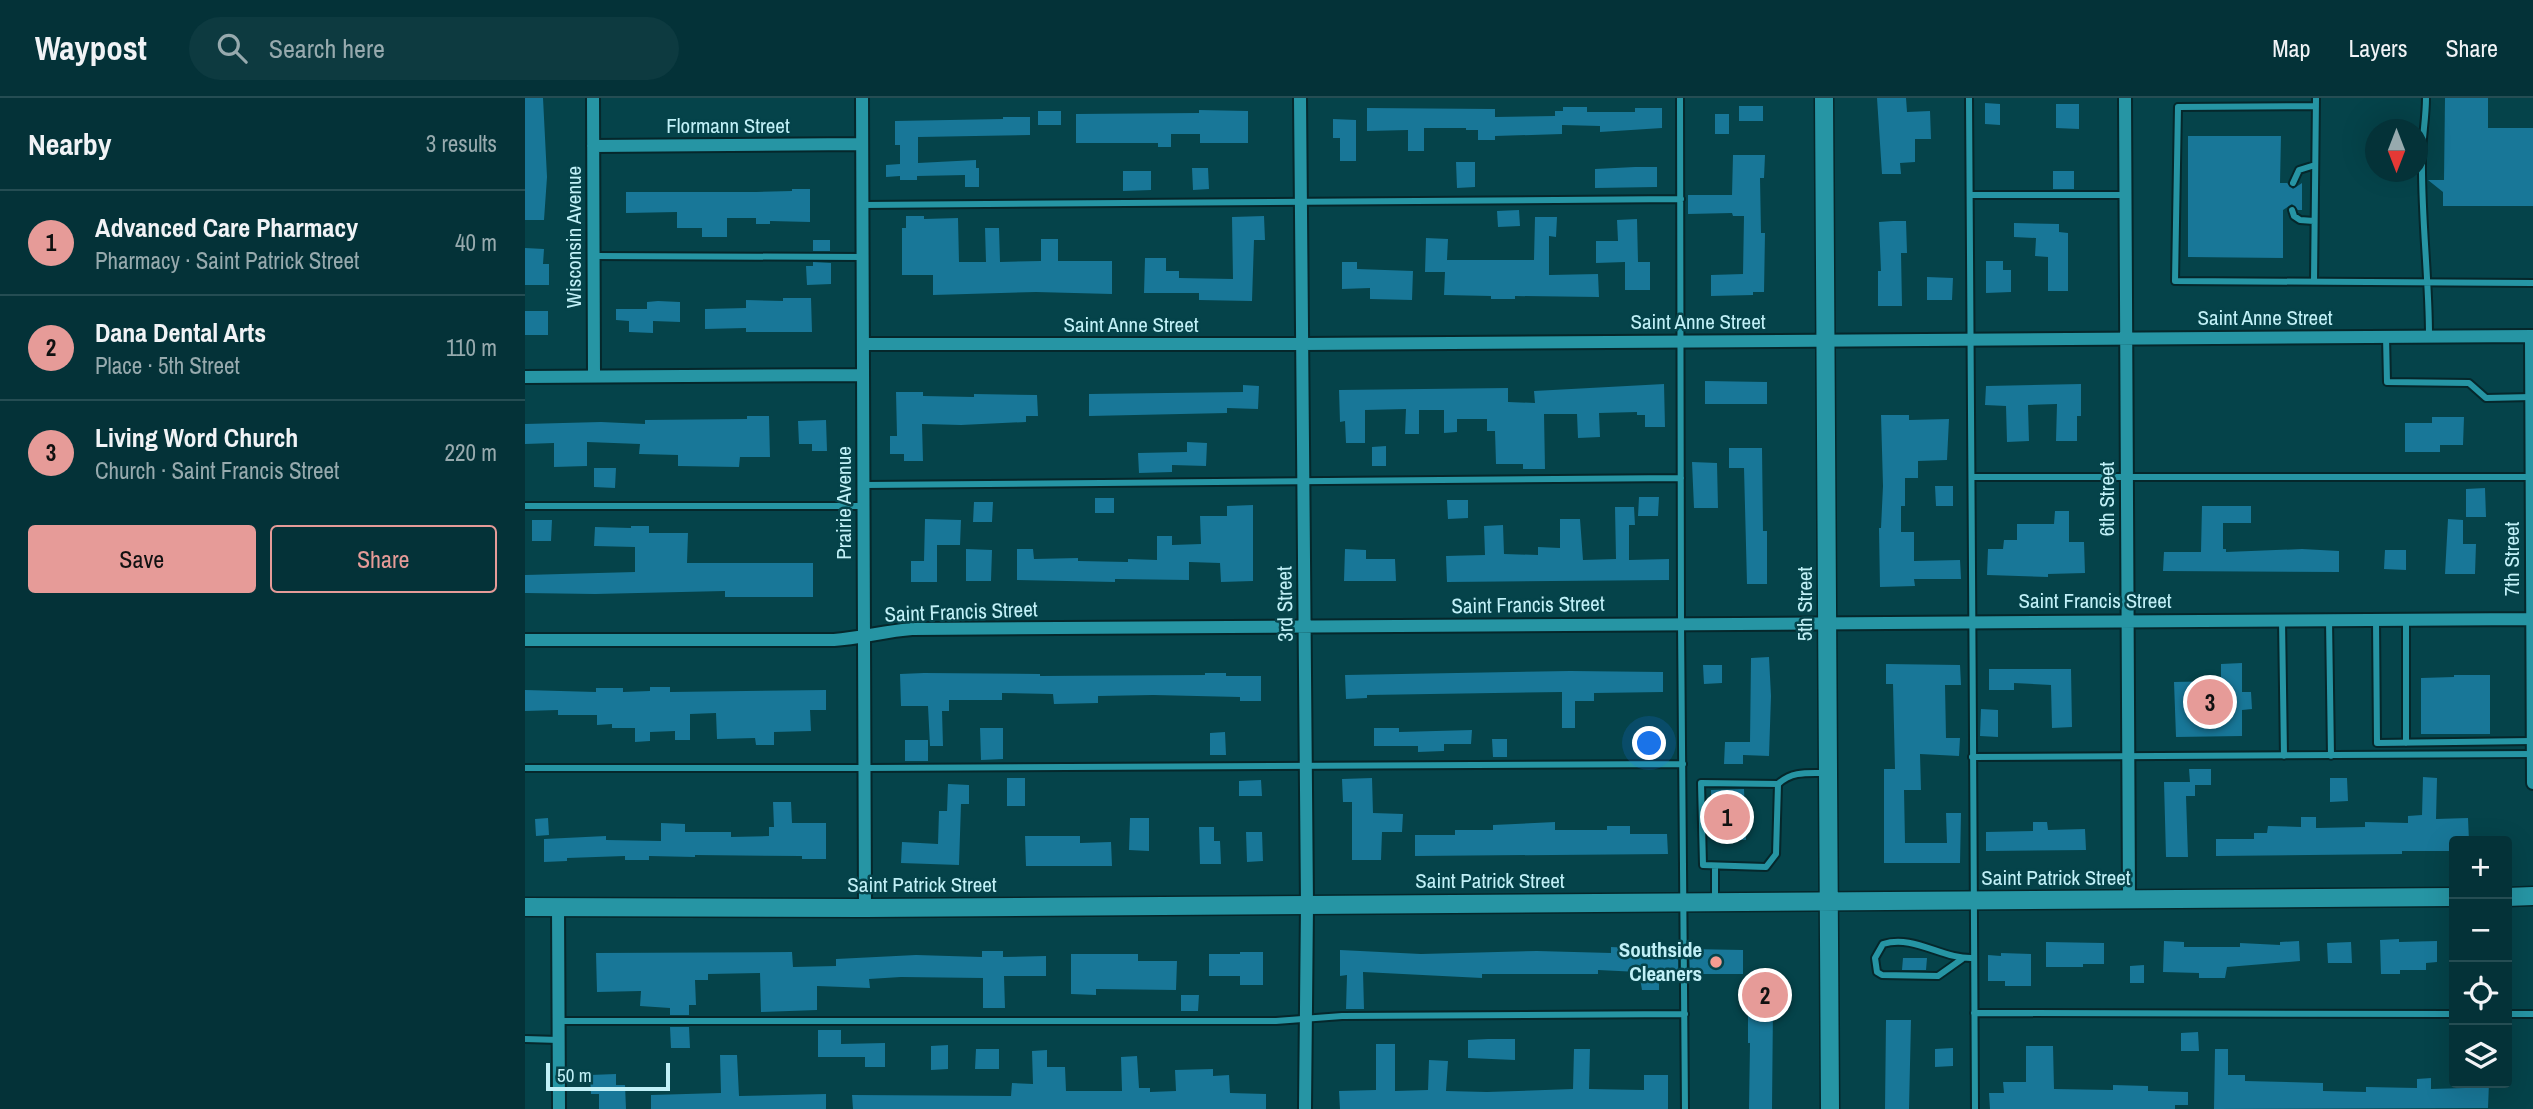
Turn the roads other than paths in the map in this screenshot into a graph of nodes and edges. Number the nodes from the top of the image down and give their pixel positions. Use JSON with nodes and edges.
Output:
{"nodes":[{"id":1,"x":593,"y":98,"type":"edge"},
{"id":2,"x":862,"y":98,"type":"edge"},
{"id":3,"x":1300,"y":98,"type":"edge"},
{"id":4,"x":1680,"y":98,"type":"edge"},
{"id":5,"x":1824,"y":98,"type":"edge"},
{"id":6,"x":1969,"y":98,"type":"edge"},
{"id":7,"x":2125,"y":98,"type":"edge"},
{"id":8,"x":2426,"y":98,"type":"edge"},
{"id":9,"x":2316,"y":102,"type":"edge"},
{"id":10,"x":862,"y":144,"type":"junction"},
{"id":11,"x":593,"y":146,"type":"junction"},
{"id":12,"x":2315,"y":165,"type":"junction"},
{"id":13,"x":2293,"y":183,"type":"dead end"},
{"id":14,"x":1970,"y":195,"type":"junction"},
{"id":15,"x":2125,"y":195,"type":"junction"},
{"id":16,"x":1681,"y":199,"type":"junction"},
{"id":17,"x":1300,"y":202,"type":"junction"},
{"id":18,"x":862,"y":205,"type":"junction"},
{"id":19,"x":2293,"y":210,"type":"dead end"},
{"id":20,"x":2314,"y":221,"type":"junction"},
{"id":21,"x":594,"y":256,"type":"junction"},
{"id":22,"x":863,"y":257,"type":"junction"},
{"id":23,"x":2314,"y":281,"type":"junction"},
{"id":24,"x":2429,"y":283,"type":"junction"},
{"id":25,"x":2533,"y":283,"type":"edge"},
{"id":26,"x":2386,"y":336,"type":"junction"},
{"id":27,"x":2429,"y":336,"type":"junction"},
{"id":28,"x":2532,"y":336,"type":"edge"},
{"id":29,"x":2126,"y":338,"type":"junction"},
{"id":30,"x":1972,"y":339,"type":"junction"},
{"id":31,"x":1682,"y":341,"type":"junction"},
{"id":32,"x":1827,"y":341,"type":"junction"},
{"id":33,"x":863,"y":344,"type":"junction"},
{"id":34,"x":1302,"y":344,"type":"junction"},
{"id":35,"x":863,"y":375,"type":"junction"},
{"id":36,"x":594,"y":376,"type":"junction"},
{"id":37,"x":525,"y":377,"type":"edge"},
{"id":38,"x":2532,"y":397,"type":"edge"},
{"id":39,"x":1972,"y":477,"type":"junction"},
{"id":40,"x":2127,"y":477,"type":"junction"},
{"id":41,"x":2532,"y":477,"type":"edge"},
{"id":42,"x":1681,"y":478,"type":"junction"},
{"id":43,"x":1303,"y":483,"type":"junction"},
{"id":44,"x":864,"y":485,"type":"junction"},
{"id":45,"x":525,"y":506,"type":"edge"},
{"id":46,"x":864,"y":506,"type":"junction"},
{"id":47,"x":2406,"y":619,"type":"junction"},
{"id":48,"x":2532,"y":619,"type":"edge"},
{"id":49,"x":2282,"y":620,"type":"junction"},
{"id":50,"x":2329,"y":620,"type":"junction"},
{"id":51,"x":2377,"y":620,"type":"junction"},
{"id":52,"x":1828,"y":621,"type":"junction"},
{"id":53,"x":1972,"y":621,"type":"junction"},
{"id":54,"x":2127,"y":621,"type":"junction"},
{"id":55,"x":1681,"y":623,"type":"junction"},
{"id":56,"x":1304,"y":627,"type":"junction"},
{"id":57,"x":864,"y":638,"type":"junction"},
{"id":58,"x":525,"y":640,"type":"edge"},
{"id":59,"x":2532,"y":664,"type":"edge"},
{"id":60,"x":2532,"y":742,"type":"edge"},
{"id":61,"x":2391,"y":743,"type":"junction"},
{"id":62,"x":2406,"y":743,"type":"junction"},
{"id":63,"x":2284,"y":756,"type":"junction"},
{"id":64,"x":2331,"y":756,"type":"junction"},
{"id":65,"x":2392,"y":756,"type":"junction"},
{"id":66,"x":1972,"y":757,"type":"junction"},
{"id":67,"x":2128,"y":758,"type":"junction"},
{"id":68,"x":1305,"y":764,"type":"junction"},
{"id":69,"x":1682,"y":764,"type":"junction"},
{"id":70,"x":525,"y":768,"type":"edge"},
{"id":71,"x":865,"y":768,"type":"junction"},
{"id":72,"x":1828,"y":772,"type":"junction"},
{"id":73,"x":2533,"y":783,"type":"edge"},
{"id":74,"x":1778,"y":784,"type":"junction"},
{"id":75,"x":1715,"y":866,"type":"junction"},
{"id":76,"x":2533,"y":896,"type":"edge"},
{"id":77,"x":2449,"y":897,"type":"edge"},
{"id":78,"x":2512,"y":897,"type":"edge"},
{"id":79,"x":2129,"y":900,"type":"junction"},
{"id":80,"x":1973,"y":901,"type":"junction"},
{"id":81,"x":1715,"y":902,"type":"junction"},
{"id":82,"x":1829,"y":902,"type":"junction"},
{"id":83,"x":1684,"y":903,"type":"junction"},
{"id":84,"x":1307,"y":905,"type":"junction"},
{"id":85,"x":525,"y":907,"type":"edge"},
{"id":86,"x":558,"y":907,"type":"junction"},
{"id":87,"x":865,"y":908,"type":"junction"},
{"id":88,"x":1974,"y":958,"type":"junction"},
{"id":89,"x":1962,"y":959,"type":"junction"},
{"id":90,"x":1974,"y":1013,"type":"junction"},
{"id":91,"x":1685,"y":1014,"type":"junction"},
{"id":92,"x":2449,"y":1014,"type":"edge"},
{"id":93,"x":2512,"y":1014,"type":"edge"},
{"id":94,"x":2533,"y":1014,"type":"edge"},
{"id":95,"x":1306,"y":1017,"type":"junction"},
{"id":96,"x":559,"y":1021,"type":"junction"},
{"id":97,"x":525,"y":1040,"type":"edge"},
{"id":98,"x":559,"y":1040,"type":"junction"},
{"id":99,"x":559,"y":1109,"type":"edge"},
{"id":100,"x":1305,"y":1109,"type":"edge"},
{"id":101,"x":1685,"y":1109,"type":"edge"},
{"id":102,"x":1831,"y":1109,"type":"edge"},
{"id":103,"x":1975,"y":1109,"type":"edge"}],
"edges":[{"from":1,"to":11,"type":"street","name":"Wisconsin Avenue"},
{"from":2,"to":10,"type":"street","name":"Prairie Avenue"},
{"from":3,"to":17,"type":"street","name":"3rd Street"},
{"from":4,"to":16,"type":"lane"},
{"from":5,"to":32,"type":"main road","name":"5th Street"},
{"from":6,"to":14,"type":"lane"},
{"from":7,"to":15,"type":"street","name":"6th Street"},
{"from":8,"to":24,"type":"lane"},
{"from":9,"to":12,"type":"lane"},
{"from":9,"to":23,"type":"lane"},
{"from":10,"to":11,"type":"street","name":"Flormann Street"},
{"from":10,"to":18,"type":"street","name":"Prairie Avenue"},
{"from":11,"to":21,"type":"street","name":"Wisconsin Avenue"},
{"from":12,"to":13,"type":"lane"},
{"from":12,"to":20,"type":"lane"},
{"from":14,"to":15,"type":"lane"},
{"from":14,"to":30,"type":"lane"},
{"from":15,"to":29,"type":"street","name":"6th Street"},
{"from":16,"to":17,"type":"lane"},
{"from":16,"to":31,"type":"lane"},
{"from":17,"to":18,"type":"lane"},
{"from":17,"to":34,"type":"street","name":"3rd Street"},
{"from":18,"to":22,"type":"street","name":"Prairie Avenue"},
{"from":19,"to":20,"type":"lane"},
{"from":20,"to":23,"type":"lane"},
{"from":21,"to":22,"type":"lane"},
{"from":21,"to":36,"type":"street","name":"Wisconsin Avenue"},
{"from":22,"to":33,"type":"street","name":"Prairie Avenue"},
{"from":23,"to":24,"type":"lane"},
{"from":24,"to":25,"type":"lane"},
{"from":24,"to":27,"type":"lane"},
{"from":26,"to":27,"type":"street","name":"Saint Anne Street"},
{"from":26,"to":29,"type":"street","name":"Saint Anne Street"},
{"from":26,"to":38,"type":"lane"},
{"from":27,"to":28,"type":"street","name":"Saint Anne Street"},
{"from":28,"to":38,"type":"street","name":"7th Street"},
{"from":29,"to":30,"type":"street","name":"Saint Anne Street"},
{"from":29,"to":40,"type":"street","name":"6th Street"},
{"from":30,"to":32,"type":"street","name":"Saint Anne Street"},
{"from":30,"to":39,"type":"lane"},
{"from":31,"to":32,"type":"street","name":"Saint Anne Street"},
{"from":31,"to":34,"type":"street","name":"Saint Anne Street"},
{"from":31,"to":42,"type":"lane"},
{"from":32,"to":52,"type":"main road","name":"5th Street"},
{"from":33,"to":34,"type":"street","name":"Saint Anne Street"},
{"from":33,"to":35,"type":"street","name":"Prairie Avenue"},
{"from":34,"to":43,"type":"street","name":"3rd Street"},
{"from":35,"to":36,"type":"street"},
{"from":35,"to":44,"type":"street","name":"Prairie Avenue"},
{"from":36,"to":37,"type":"street"},
{"from":38,"to":41,"type":"street","name":"7th Street"},
{"from":39,"to":40,"type":"lane"},
{"from":39,"to":53,"type":"lane"},
{"from":40,"to":41,"type":"lane"},
{"from":40,"to":54,"type":"street","name":"6th Street"},
{"from":41,"to":48,"type":"street","name":"7th Street"},
{"from":42,"to":43,"type":"lane"},
{"from":42,"to":55,"type":"lane"},
{"from":43,"to":44,"type":"lane"},
{"from":43,"to":56,"type":"street","name":"3rd Street"},
{"from":44,"to":46,"type":"street","name":"Prairie Avenue"},
{"from":45,"to":46,"type":"lane"},
{"from":46,"to":57,"type":"street","name":"Prairie Avenue"},
{"from":47,"to":48,"type":"street","name":"Saint Francis Street"},
{"from":47,"to":51,"type":"street","name":"Saint Francis Street"},
{"from":47,"to":62,"type":"lane"},
{"from":48,"to":59,"type":"street","name":"7th Street"},
{"from":49,"to":50,"type":"street","name":"Saint Francis Street"},
{"from":49,"to":54,"type":"street","name":"Saint Francis Street"},
{"from":49,"to":63,"type":"lane"},
{"from":50,"to":51,"type":"street","name":"Saint Francis Street"},
{"from":50,"to":64,"type":"lane"},
{"from":51,"to":61,"type":"lane"},
{"from":52,"to":53,"type":"street","name":"Saint Francis Street"},
{"from":52,"to":55,"type":"street","name":"Saint Francis Street"},
{"from":52,"to":72,"type":"main road","name":"5th Street"},
{"from":53,"to":54,"type":"street","name":"Saint Francis Street"},
{"from":53,"to":66,"type":"lane"},
{"from":54,"to":67,"type":"street","name":"6th Street"},
{"from":55,"to":56,"type":"street","name":"Saint Francis Street"},
{"from":55,"to":69,"type":"lane"},
{"from":56,"to":57,"type":"street","name":"Saint Francis Street"},
{"from":56,"to":68,"type":"street","name":"3rd Street"},
{"from":57,"to":58,"type":"street","name":"Saint Francis Street"},
{"from":57,"to":71,"type":"street","name":"Prairie Avenue"},
{"from":59,"to":60,"type":"street","name":"7th Street"},
{"from":60,"to":62,"type":"lane"},
{"from":60,"to":65,"type":"lane"},
{"from":60,"to":73,"type":"street","name":"7th Street"},
{"from":61,"to":62,"type":"lane"},
{"from":61,"to":65,"type":"lane"},
{"from":63,"to":64,"type":"lane"},
{"from":63,"to":67,"type":"lane"},
{"from":64,"to":65,"type":"lane"},
{"from":66,"to":67,"type":"lane"},
{"from":66,"to":80,"type":"lane"},
{"from":67,"to":79,"type":"street","name":"6th Street"},
{"from":68,"to":69,"type":"lane"},
{"from":68,"to":71,"type":"lane"},
{"from":68,"to":84,"type":"street","name":"3rd Street"},
{"from":69,"to":83,"type":"lane"},
{"from":70,"to":71,"type":"lane"},
{"from":71,"to":87,"type":"street","name":"Prairie Avenue"},
{"from":72,"to":74,"type":"lane"},
{"from":72,"to":82,"type":"main road","name":"5th Street"},
{"from":74,"to":75,"type":"lane"},
{"from":74,"to":75,"type":"lane"},
{"from":75,"to":81,"type":"lane"},
{"from":76,"to":78,"type":"main road"},
{"from":77,"to":79,"type":"main road","name":"Saint Patrick Street"},
{"from":79,"to":80,"type":"main road","name":"Saint Patrick Street"},
{"from":80,"to":82,"type":"main road","name":"Saint Patrick Street"},
{"from":80,"to":88,"type":"lane"},
{"from":81,"to":82,"type":"main road","name":"Saint Patrick Street"},
{"from":81,"to":83,"type":"main road","name":"Saint Patrick Street"},
{"from":82,"to":102,"type":"main road","name":"5th Street"},
{"from":83,"to":84,"type":"main road","name":"Saint Patrick Street"},
{"from":83,"to":91,"type":"lane"},
{"from":84,"to":87,"type":"main road","name":"Saint Patrick Street"},
{"from":84,"to":95,"type":"street","name":"3rd Street"},
{"from":85,"to":86,"type":"main road","name":"Saint Patrick Street"},
{"from":86,"to":87,"type":"main road","name":"Saint Patrick Street"},
{"from":86,"to":96,"type":"street"},
{"from":88,"to":89,"type":"lane"},
{"from":88,"to":90,"type":"lane"},
{"from":89,"to":89,"type":"lane"},
{"from":90,"to":92,"type":"lane"},
{"from":90,"to":103,"type":"lane"},
{"from":91,"to":95,"type":"lane"},
{"from":91,"to":101,"type":"lane"},
{"from":93,"to":94,"type":"lane"},
{"from":95,"to":96,"type":"lane"},
{"from":95,"to":100,"type":"street","name":"3rd Street"},
{"from":96,"to":98,"type":"street"},
{"from":97,"to":98,"type":"lane"},
{"from":98,"to":99,"type":"street"}]}
